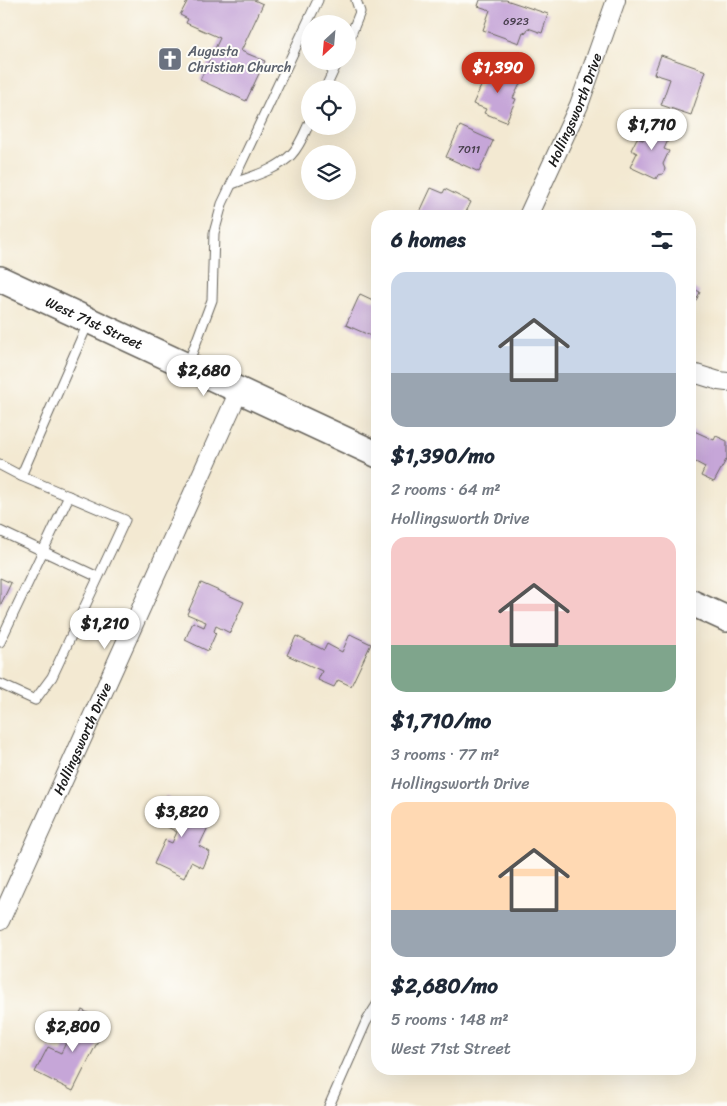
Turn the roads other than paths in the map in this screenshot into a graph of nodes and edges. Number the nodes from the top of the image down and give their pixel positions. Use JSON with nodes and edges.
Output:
{"nodes":[{"id":1,"x":318,"y":0,"type":"edge"},
{"id":2,"x":356,"y":0,"type":"edge"},
{"id":3,"x":616,"y":0,"type":"edge"},
{"id":4,"x":356,"y":24,"type":"edge"},
{"id":5,"x":302,"y":135,"type":"edge"},
{"id":6,"x":232,"y":184,"type":"junction"},
{"id":7,"x":531,"y":210,"type":"edge"},
{"id":8,"x":0,"y":279,"type":"edge"},
{"id":9,"x":90,"y":321,"type":"junction"},
{"id":10,"x":187,"y":367,"type":"junction"},
{"id":11,"x":696,"y":374,"type":"edge"},
{"id":12,"x":727,"y":382,"type":"edge"},
{"id":13,"x":239,"y":391,"type":"junction"},
{"id":14,"x":371,"y":452,"type":"edge"},
{"id":15,"x":0,"y":465,"type":"edge"},
{"id":16,"x":21,"y":476,"type":"junction"},
{"id":17,"x":69,"y":496,"type":"junction"},
{"id":18,"x":0,"y":531,"type":"edge"},
{"id":19,"x":43,"y":551,"type":"junction"},
{"id":20,"x":98,"y":577,"type":"junction"},
{"id":21,"x":696,"y":605,"type":"edge"},
{"id":22,"x":727,"y":619,"type":"edge"},
{"id":23,"x":0,"y":642,"type":"edge"},
{"id":24,"x":0,"y":684,"type":"edge"},
{"id":25,"x":0,"y":922,"type":"edge"},
{"id":26,"x":371,"y":1014,"type":"edge"},
{"id":27,"x":329,"y":1106,"type":"edge"}],
"edges":[{"from":1,"to":6,"type":"lane"},
{"from":2,"to":4,"type":"lane"},
{"from":3,"to":7,"type":"street","name":"Hollingsworth Drive"},
{"from":5,"to":6,"type":"lane"},
{"from":6,"to":10,"type":"lane"},
{"from":8,"to":9,"type":"main road","name":"West 71st Street"},
{"from":9,"to":10,"type":"main road","name":"West 71st Street"},
{"from":9,"to":16,"type":"lane"},
{"from":10,"to":13,"type":"main road","name":"West 71st Street"},
{"from":11,"to":12,"type":"street"},
{"from":13,"to":14,"type":"main road","name":"West 71st Street"},
{"from":13,"to":25,"type":"street","name":"Hollingsworth Drive"},
{"from":15,"to":16,"type":"lane"},
{"from":16,"to":17,"type":"lane"},
{"from":17,"to":19,"type":"lane"},
{"from":17,"to":20,"type":"lane"},
{"from":18,"to":19,"type":"lane"},
{"from":19,"to":20,"type":"lane"},
{"from":19,"to":23,"type":"lane"},
{"from":20,"to":24,"type":"lane"},
{"from":21,"to":22,"type":"main road"},
{"from":26,"to":27,"type":"lane"}]}
